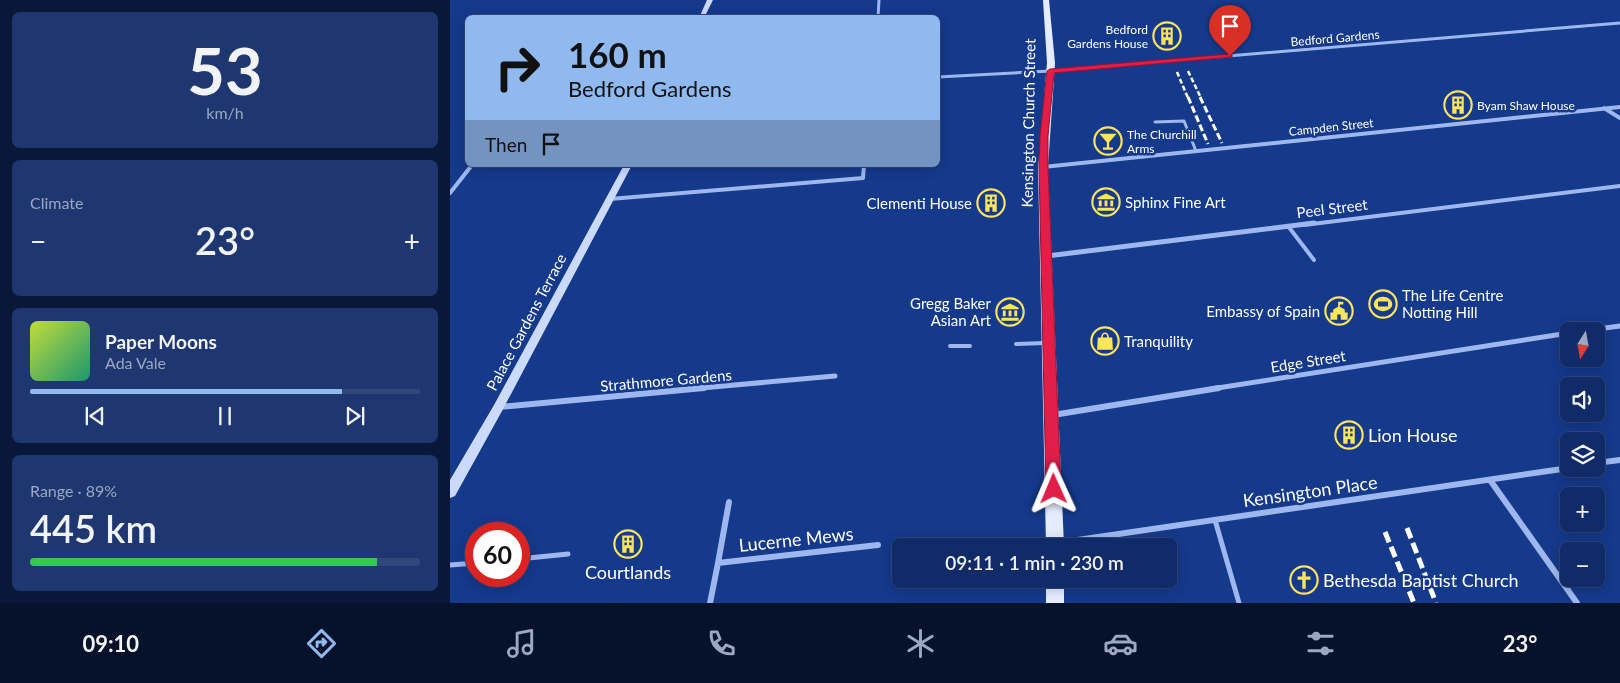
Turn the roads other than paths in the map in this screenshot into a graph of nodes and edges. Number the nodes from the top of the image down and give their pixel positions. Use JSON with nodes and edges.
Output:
{"nodes":[{"id":1,"x":710,"y":0,"type":"edge"},
{"id":2,"x":879,"y":0,"type":"edge"},
{"id":3,"x":1046,"y":0,"type":"edge"},
{"id":4,"x":702,"y":15,"type":"edge"},
{"id":5,"x":878,"y":15,"type":"edge"},
{"id":6,"x":1620,"y":23,"type":"edge"},
{"id":7,"x":1050,"y":71,"type":"junction"},
{"id":8,"x":940,"y":77,"type":"edge"},
{"id":9,"x":1620,"y":107,"type":"edge"},
{"id":10,"x":1604,"y":108,"type":"junction"},
{"id":11,"x":1620,"y":118,"type":"edge"},
{"id":12,"x":1155,"y":122,"type":"dead end"},
{"id":13,"x":1196,"y":151,"type":"junction"},
{"id":14,"x":470,"y":167,"type":"edge"},
{"id":15,"x":627,"y":167,"type":"edge"},
{"id":16,"x":864,"y":167,"type":"edge"},
{"id":17,"x":1043,"y":167,"type":"junction"},
{"id":18,"x":1620,"y":186,"type":"edge"},
{"id":19,"x":450,"y":193,"type":"edge"},
{"id":20,"x":610,"y":199,"type":"junction"},
{"id":21,"x":1288,"y":226,"type":"junction"},
{"id":22,"x":1047,"y":256,"type":"junction"},
{"id":23,"x":1314,"y":260,"type":"dead end"},
{"id":24,"x":1620,"y":326,"type":"edge"},
{"id":25,"x":1605,"y":328,"type":"edge"},
{"id":26,"x":1560,"y":334,"type":"edge"},
{"id":27,"x":1050,"y":343,"type":"junction"},
{"id":28,"x":1016,"y":344,"type":"dead end"},
{"id":29,"x":950,"y":346,"type":"dead end"},
{"id":30,"x":970,"y":346,"type":"dead end"},
{"id":31,"x":835,"y":376,"type":"dead end"},
{"id":32,"x":498,"y":408,"type":"junction"},
{"id":33,"x":1052,"y":415,"type":"junction"},
{"id":34,"x":1620,"y":460,"type":"edge"},
{"id":35,"x":1605,"y":462,"type":"edge"},
{"id":36,"x":1560,"y":469,"type":"edge"},
{"id":37,"x":1490,"y":480,"type":"junction"},
{"id":38,"x":450,"y":492,"type":"edge"},
{"id":39,"x":729,"y":502,"type":"dead end"},
{"id":40,"x":1215,"y":520,"type":"junction"},
{"id":41,"x":1055,"y":538,"type":"edge"},
{"id":42,"x":1100,"y":538,"type":"edge"},
{"id":43,"x":878,"y":545,"type":"dead end"},
{"id":44,"x":568,"y":554,"type":"dead end"},
{"id":45,"x":530,"y":558,"type":"edge"},
{"id":46,"x":718,"y":563,"type":"junction"},
{"id":47,"x":465,"y":564,"type":"edge"},
{"id":48,"x":450,"y":565,"type":"edge"},
{"id":49,"x":1055,"y":588,"type":"edge"},
{"id":50,"x":710,"y":603,"type":"edge"},
{"id":51,"x":1055,"y":603,"type":"edge"},
{"id":52,"x":1239,"y":603,"type":"edge"},
{"id":53,"x":1577,"y":603,"type":"edge"}],
"edges":[{"from":1,"to":4,"type":"main road"},
{"from":2,"to":5,"type":"street"},
{"from":3,"to":7,"type":"main road","name":"Kensington Church Street"},
{"from":6,"to":7,"type":"street","name":"Bedford Gardens"},
{"from":7,"to":8,"type":"street","name":"Bedford Gardens"},
{"from":7,"to":17,"type":"main road","name":"Kensington Church Street"},
{"from":9,"to":10,"type":"street","name":"Campden Street"},
{"from":10,"to":11,"type":"street"},
{"from":10,"to":13,"type":"street","name":"Campden Street"},
{"from":12,"to":13,"type":"lane"},
{"from":13,"to":17,"type":"street","name":"Campden Street"},
{"from":14,"to":19,"type":"street"},
{"from":15,"to":20,"type":"main road","name":"Palace Gardens Terrace"},
{"from":16,"to":20,"type":"street"},
{"from":17,"to":22,"type":"main road","name":"Kensington Church Street"},
{"from":18,"to":21,"type":"street","name":"Peel Street"},
{"from":20,"to":32,"type":"main road","name":"Palace Gardens Terrace"},
{"from":21,"to":22,"type":"street","name":"Peel Street"},
{"from":21,"to":23,"type":"lane"},
{"from":22,"to":27,"type":"main road","name":"Kensington Church Street"},
{"from":24,"to":25,"type":"street"},
{"from":26,"to":33,"type":"street","name":"Edge Street"},
{"from":27,"to":28,"type":"lane"},
{"from":27,"to":33,"type":"main road","name":"Kensington Church Street"},
{"from":29,"to":30,"type":"lane"},
{"from":31,"to":32,"type":"street","name":"Strathmore Gardens"},
{"from":32,"to":38,"type":"main road","name":"Palace Gardens Terrace"},
{"from":33,"to":41,"type":"main road","name":"Kensington Church Street"},
{"from":34,"to":35,"type":"street"},
{"from":36,"to":37,"type":"street","name":"Kensington Place"},
{"from":37,"to":40,"type":"street","name":"Kensington Place"},
{"from":37,"to":53,"type":"street"},
{"from":39,"to":46,"type":"street","name":"Lucerne Mews"},
{"from":40,"to":42,"type":"street","name":"Kensington Place"},
{"from":40,"to":52,"type":"lane"},
{"from":43,"to":46,"type":"street","name":"Lucerne Mews"},
{"from":44,"to":45,"type":"lane"},
{"from":46,"to":50,"type":"street","name":"Lucerne Mews"},
{"from":47,"to":48,"type":"lane"},
{"from":49,"to":51,"type":"main road"}]}
